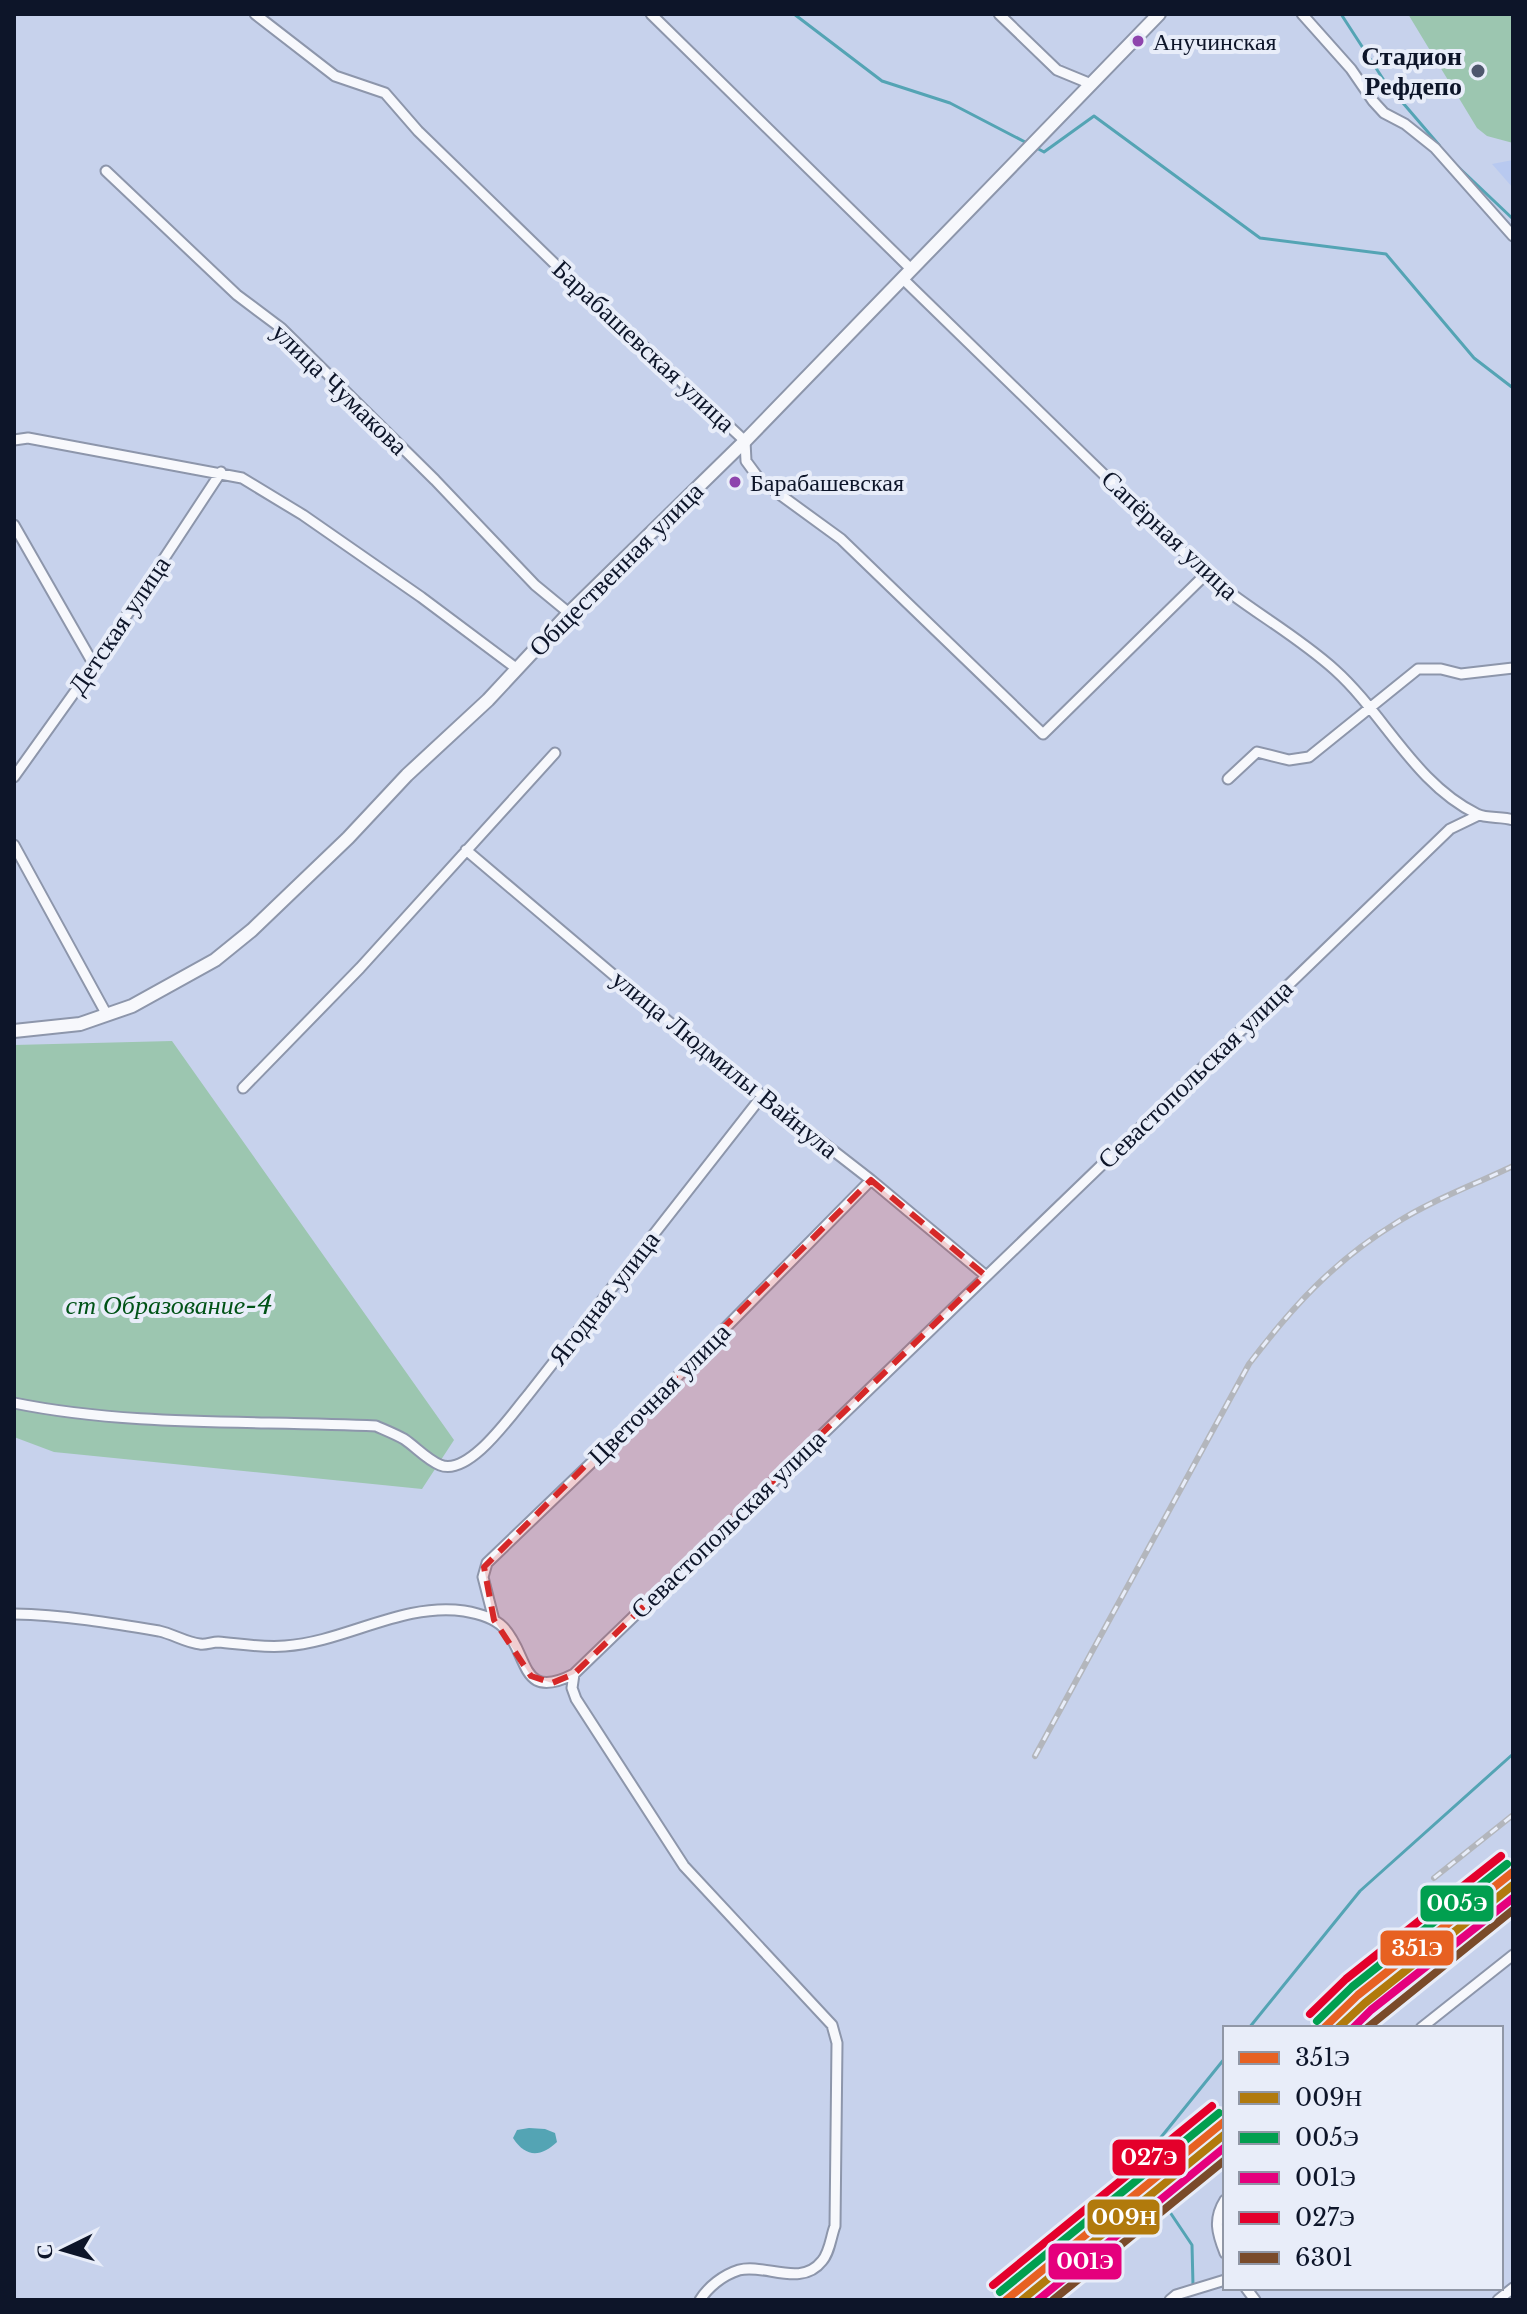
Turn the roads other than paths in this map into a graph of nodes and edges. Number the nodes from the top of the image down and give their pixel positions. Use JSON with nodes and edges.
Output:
{"nodes":[{"id":1,"x":255,"y":14,"type":"edge"},
{"id":2,"x":651,"y":14,"type":"edge"},
{"id":3,"x":999,"y":14,"type":"edge"},
{"id":4,"x":1159,"y":14,"type":"edge"},
{"id":5,"x":1302,"y":14,"type":"edge"},
{"id":6,"x":1091,"y":84,"type":"junction"},
{"id":7,"x":106,"y":171,"type":"dead end"},
{"id":8,"x":1513,"y":236,"type":"edge"},
{"id":9,"x":906,"y":273,"type":"junction"},
{"id":10,"x":14,"y":440,"type":"edge"},
{"id":11,"x":745,"y":441,"type":"junction"},
{"id":12,"x":221,"y":472,"type":"junction"},
{"id":13,"x":14,"y":525,"type":"edge"},
{"id":14,"x":1206,"y":574,"type":"junction"},
{"id":15,"x":569,"y":613,"type":"junction"},
{"id":16,"x":94,"y":665,"type":"junction"},
{"id":17,"x":516,"y":668,"type":"junction"},
{"id":18,"x":1513,"y":668,"type":"edge"},
{"id":19,"x":1369,"y":706,"type":"junction"},
{"id":20,"x":555,"y":753,"type":"dead end"},
{"id":21,"x":14,"y":777,"type":"edge"},
{"id":22,"x":1228,"y":779,"type":"dead end"},
{"id":23,"x":1479,"y":815,"type":"junction"},
{"id":24,"x":1513,"y":820,"type":"edge"},
{"id":25,"x":14,"y":845,"type":"edge"},
{"id":26,"x":466,"y":850,"type":"junction"},
{"id":27,"x":107,"y":1015,"type":"junction"},
{"id":28,"x":14,"y":1031,"type":"edge"},
{"id":29,"x":243,"y":1088,"type":"dead end"},
{"id":30,"x":762,"y":1096,"type":"junction"},
{"id":31,"x":871,"y":1180,"type":"junction"},
{"id":32,"x":985,"y":1275,"type":"junction"},
{"id":33,"x":14,"y":1403,"type":"edge"},
{"id":34,"x":14,"y":1614,"type":"edge"},
{"id":35,"x":494,"y":1620,"type":"junction"},
{"id":36,"x":574,"y":1674,"type":"junction"},
{"id":37,"x":1513,"y":1955,"type":"edge"},
{"id":38,"x":1424,"y":2026,"type":"edge"},
{"id":39,"x":1223,"y":2203,"type":"edge"},
{"id":40,"x":1223,"y":2248,"type":"edge"},
{"id":41,"x":1223,"y":2281,"type":"edge"},
{"id":42,"x":1513,"y":2288,"type":"edge"},
{"id":43,"x":700,"y":2300,"type":"edge"},
{"id":44,"x":1170,"y":2300,"type":"edge"},
{"id":45,"x":1498,"y":2300,"type":"edge"}],
"edges":[{"from":1,"to":11,"type":"street","name":"Барабашевская улица"},
{"from":2,"to":9,"type":"street","name":"Сапёрная улица"},
{"from":3,"to":6,"type":"street"},
{"from":4,"to":6,"type":"main road","name":"Общественная улица"},
{"from":5,"to":8,"type":"street"},
{"from":6,"to":9,"type":"main road","name":"Общественная улица"},
{"from":7,"to":15,"type":"street","name":"улица Чумакова"},
{"from":9,"to":11,"type":"main road","name":"Общественная улица"},
{"from":9,"to":14,"type":"street","name":"Сапёрная улица"},
{"from":10,"to":12,"type":"street"},
{"from":11,"to":14,"type":"street","name":"Барабашевская улица"},
{"from":11,"to":15,"type":"main road","name":"Общественная улица"},
{"from":12,"to":16,"type":"street","name":"Детская улица"},
{"from":12,"to":17,"type":"street"},
{"from":13,"to":16,"type":"street"},
{"from":14,"to":19,"type":"street","name":"Сапёрная улица"},
{"from":15,"to":17,"type":"main road","name":"Общественная улица"},
{"from":16,"to":21,"type":"street","name":"Детская улица"},
{"from":17,"to":27,"type":"main road","name":"Общественная улица"},
{"from":18,"to":19,"type":"street"},
{"from":19,"to":22,"type":"street"},
{"from":19,"to":23,"type":"street","name":"Сапёрная улица"},
{"from":20,"to":26,"type":"street"},
{"from":23,"to":24,"type":"street"},
{"from":23,"to":32,"type":"street","name":"Севастопольская улица"},
{"from":25,"to":27,"type":"street"},
{"from":26,"to":29,"type":"street"},
{"from":26,"to":30,"type":"street","name":"улица Людмилы Вайнула"},
{"from":27,"to":28,"type":"main road","name":"Общественная улица"},
{"from":30,"to":31,"type":"street","name":"улица Людмилы Вайнула"},
{"from":30,"to":33,"type":"street","name":"Ягодная улица"},
{"from":31,"to":32,"type":"street","name":"улица Людмилы Вайнула"},
{"from":31,"to":35,"type":"street","name":"Цветочная улица"},
{"from":32,"to":36,"type":"street","name":"Севастопольская улица"},
{"from":34,"to":35,"type":"street"},
{"from":35,"to":36,"type":"street"},
{"from":36,"to":43,"type":"street"},
{"from":37,"to":38,"type":"street"},
{"from":39,"to":40,"type":"street"},
{"from":41,"to":44,"type":"street"},
{"from":42,"to":45,"type":"street"}]}
